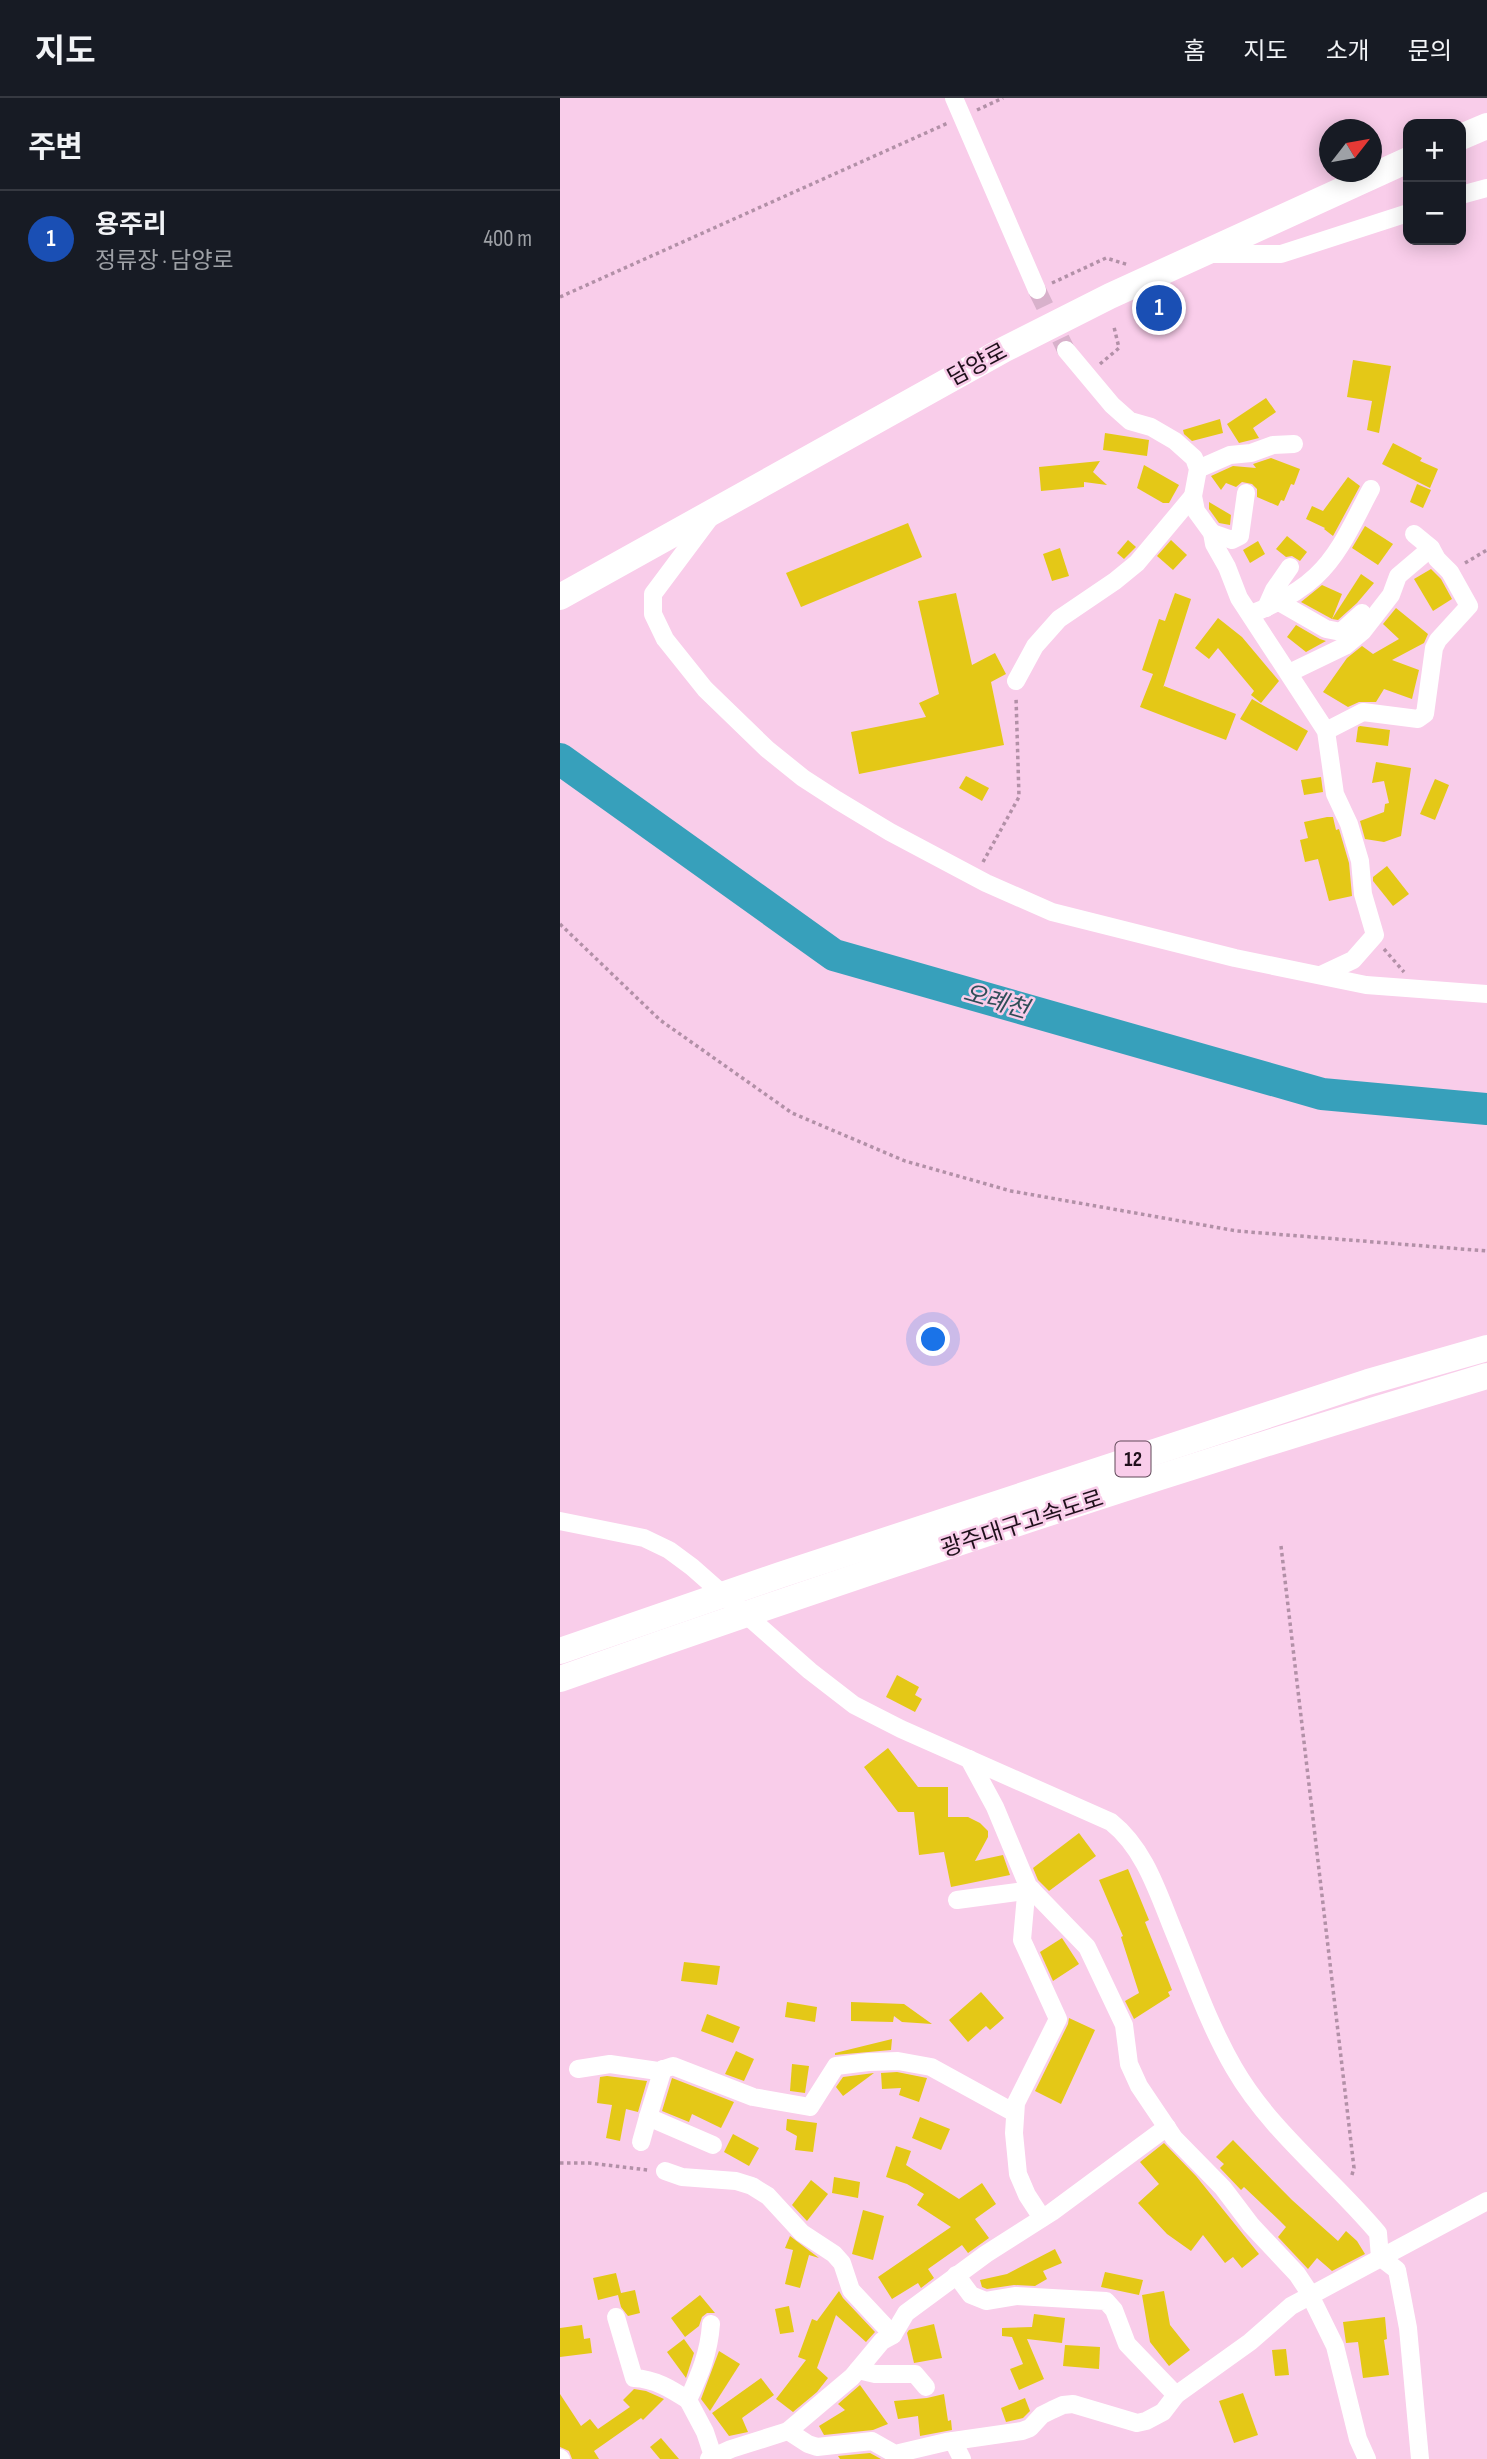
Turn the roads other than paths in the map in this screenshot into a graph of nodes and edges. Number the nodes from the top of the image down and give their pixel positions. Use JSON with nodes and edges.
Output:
{"nodes":[{"id":1,"x":954,"y":98,"type":"edge"},
{"id":2,"x":1487,"y":126,"type":"edge"},
{"id":3,"x":1466,"y":135,"type":"edge"},
{"id":4,"x":1403,"y":162,"type":"edge"},
{"id":5,"x":1487,"y":188,"type":"edge"},
{"id":6,"x":1466,"y":194,"type":"edge"},
{"id":7,"x":1403,"y":216,"type":"edge"},
{"id":8,"x":1202,"y":254,"type":"junction"},
{"id":9,"x":1037,"y":290,"type":"tunnel mouth"},
{"id":10,"x":1066,"y":350,"type":"tunnel mouth"},
{"id":11,"x":1294,"y":444,"type":"dead end"},
{"id":12,"x":1198,"y":469,"type":"junction"},
{"id":13,"x":1371,"y":489,"type":"dead end"},
{"id":14,"x":1246,"y":492,"type":"dead end"},
{"id":15,"x":1193,"y":496,"type":"junction"},
{"id":16,"x":717,"y":508,"type":"junction"},
{"id":17,"x":1212,"y":533,"type":"junction"},
{"id":18,"x":1414,"y":534,"type":"dead end"},
{"id":19,"x":1431,"y":548,"type":"junction"},
{"id":20,"x":1290,"y":567,"type":"dead end"},
{"id":21,"x":560,"y":597,"type":"edge"},
{"id":22,"x":1265,"y":608,"type":"junction"},
{"id":23,"x":1362,"y":613,"type":"dead end"},
{"id":24,"x":1289,"y":673,"type":"junction"},
{"id":25,"x":1016,"y":681,"type":"road end"},
{"id":26,"x":1326,"y":731,"type":"junction"},
{"id":27,"x":1321,"y":975,"type":"junction"},
{"id":28,"x":1487,"y":994,"type":"edge"},
{"id":29,"x":1487,"y":1348,"type":"edge"},
{"id":30,"x":1487,"y":1376,"type":"edge"},
{"id":31,"x":560,"y":1521,"type":"edge"},
{"id":32,"x":560,"y":1651,"type":"edge"},
{"id":33,"x":560,"y":1679,"type":"edge"},
{"id":34,"x":969,"y":1759,"type":"junction"},
{"id":35,"x":1032,"y":1890,"type":"junction"},
{"id":36,"x":957,"y":1900,"type":"dead end"},
{"id":37,"x":578,"y":2069,"type":"dead end"},
{"id":38,"x":663,"y":2070,"type":"junction"},
{"id":39,"x":1015,"y":2113,"type":"junction"},
{"id":40,"x":648,"y":2117,"type":"junction"},
{"id":41,"x":1167,"y":2127,"type":"junction"},
{"id":42,"x":641,"y":2142,"type":"dead end"},
{"id":43,"x":713,"y":2145,"type":"dead end"},
{"id":44,"x":665,"y":2171,"type":"road end"},
{"id":45,"x":1487,"y":2201,"type":"edge"},
{"id":46,"x":1042,"y":2218,"type":"junction"},
{"id":47,"x":1380,"y":2257,"type":"junction"},
{"id":48,"x":956,"y":2275,"type":"junction"},
{"id":49,"x":1309,"y":2297,"type":"junction"},
{"id":50,"x":616,"y":2317,"type":"dead end"},
{"id":51,"x":711,"y":2324,"type":"dead end"},
{"id":52,"x":893,"y":2335,"type":"junction"},
{"id":53,"x":858,"y":2370,"type":"junction"},
{"id":54,"x":926,"y":2387,"type":"dead end"},
{"id":55,"x":1176,"y":2395,"type":"junction"},
{"id":56,"x":688,"y":2400,"type":"junction"},
{"id":57,"x":788,"y":2431,"type":"junction"},
{"id":58,"x":953,"y":2441,"type":"junction"},
{"id":59,"x":733,"y":2454,"type":"edge"},
{"id":60,"x":711,"y":2457,"type":"edge"},
{"id":61,"x":962,"y":2459,"type":"edge"},
{"id":62,"x":1367,"y":2459,"type":"edge"},
{"id":63,"x":1420,"y":2459,"type":"edge"}],
"edges":[{"from":1,"to":9,"type":"street"},
{"from":2,"to":3,"type":"highway"},
{"from":4,"to":8,"type":"highway","name":"담양로"},
{"from":5,"to":6,"type":"street"},
{"from":7,"to":8,"type":"street"},
{"from":8,"to":16,"type":"highway","name":"담양로"},
{"from":10,"to":12,"type":"street"},
{"from":11,"to":12,"type":"street"},
{"from":12,"to":15,"type":"street"},
{"from":13,"to":22,"type":"street"},
{"from":14,"to":17,"type":"street"},
{"from":15,"to":17,"type":"street"},
{"from":15,"to":25,"type":"street"},
{"from":16,"to":21,"type":"highway","name":"담양로"},
{"from":16,"to":27,"type":"street"},
{"from":17,"to":22,"type":"street"},
{"from":18,"to":19,"type":"street"},
{"from":19,"to":24,"type":"street"},
{"from":19,"to":26,"type":"street"},
{"from":20,"to":22,"type":"street"},
{"from":22,"to":23,"type":"street"},
{"from":22,"to":24,"type":"street"},
{"from":24,"to":26,"type":"street"},
{"from":26,"to":27,"type":"street"},
{"from":27,"to":28,"type":"street"},
{"from":29,"to":32,"type":"highway","name":"광주대구고속도로","number":"12"},
{"from":30,"to":33,"type":"highway","name":"광주대구고속도로","number":"12"},
{"from":31,"to":34,"type":"street"},
{"from":34,"to":35,"type":"street"},
{"from":34,"to":47,"type":"street"},
{"from":35,"to":36,"type":"street"},
{"from":35,"to":39,"type":"street"},
{"from":35,"to":41,"type":"street"},
{"from":37,"to":38,"type":"street"},
{"from":38,"to":39,"type":"street"},
{"from":38,"to":40,"type":"street"},
{"from":39,"to":46,"type":"street"},
{"from":40,"to":42,"type":"street"},
{"from":40,"to":43,"type":"street"},
{"from":41,"to":46,"type":"street"},
{"from":41,"to":49,"type":"street"},
{"from":44,"to":52,"type":"street"},
{"from":45,"to":47,"type":"street"},
{"from":46,"to":48,"type":"street"},
{"from":47,"to":49,"type":"street"},
{"from":47,"to":63,"type":"street"},
{"from":48,"to":52,"type":"street"},
{"from":48,"to":55,"type":"street"},
{"from":49,"to":55,"type":"street"},
{"from":49,"to":62,"type":"street"},
{"from":50,"to":56,"type":"street"},
{"from":51,"to":56,"type":"street"},
{"from":52,"to":53,"type":"street"},
{"from":53,"to":54,"type":"street"},
{"from":53,"to":57,"type":"street"},
{"from":55,"to":58,"type":"street"},
{"from":56,"to":60,"type":"street"},
{"from":57,"to":58,"type":"street"},
{"from":57,"to":59,"type":"street"},
{"from":58,"to":61,"type":"street"},
{"from":59,"to":60,"type":"street"}]}
